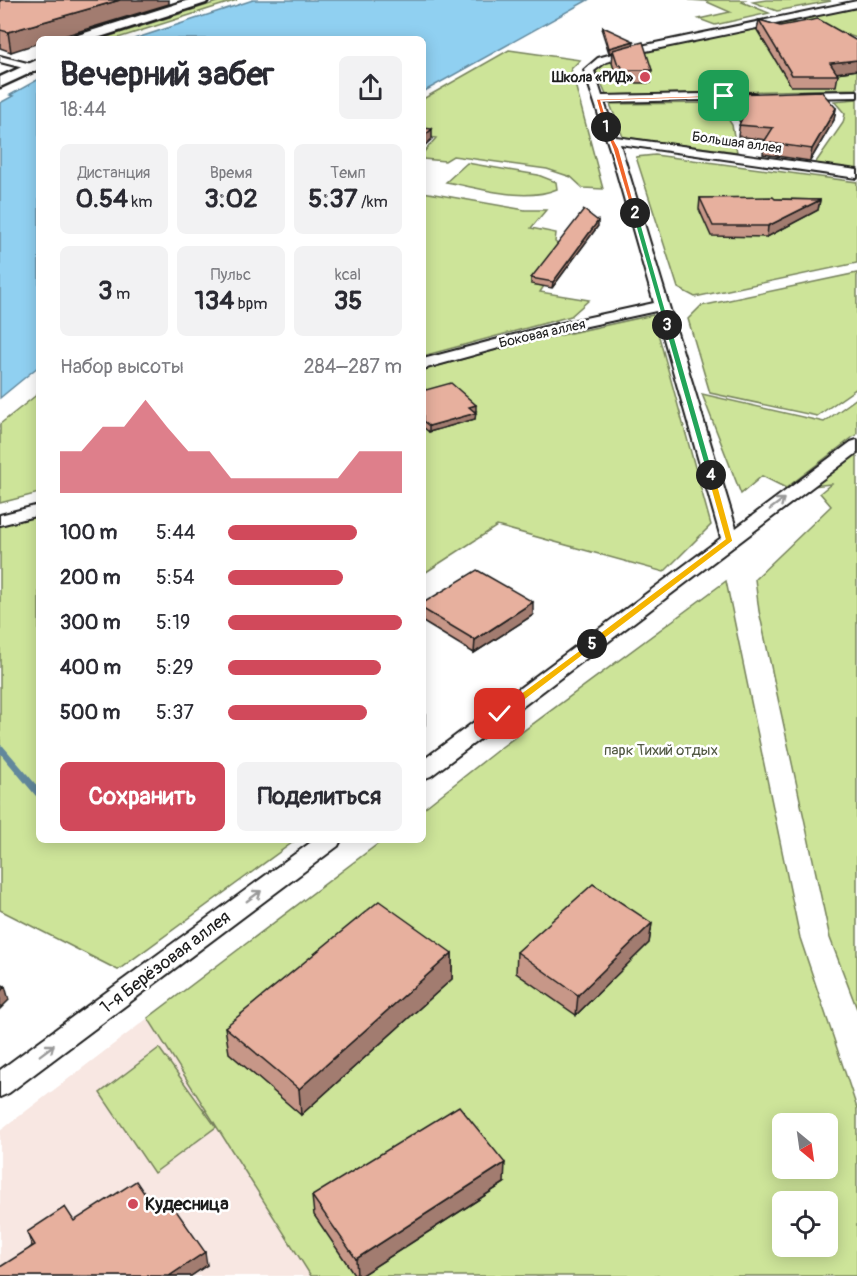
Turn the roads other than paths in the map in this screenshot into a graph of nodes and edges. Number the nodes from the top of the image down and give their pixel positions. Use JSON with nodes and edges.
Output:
{"nodes":[{"id":1,"x":202,"y":0,"type":"edge"},
{"id":2,"x":218,"y":0,"type":"edge"},
{"id":3,"x":857,"y":4,"type":"edge"},
{"id":4,"x":89,"y":36,"type":"edge"},
{"id":5,"x":107,"y":36,"type":"edge"},
{"id":6,"x":0,"y":59,"type":"edge"},
{"id":7,"x":32,"y":62,"type":"edge"},
{"id":8,"x":0,"y":75,"type":"edge"},
{"id":9,"x":0,"y":83,"type":"edge"},
{"id":10,"x":857,"y":94,"type":"edge"},
{"id":11,"x":760,"y":96,"type":"edge"},
{"id":12,"x":784,"y":96,"type":"edge"},
{"id":13,"x":598,"y":99,"type":"junction"},
{"id":14,"x":612,"y":140,"type":"junction"},
{"id":15,"x":857,"y":174,"type":"edge"},
{"id":16,"x":662,"y":306,"type":"junction"},
{"id":17,"x":426,"y":363,"type":"edge"},
{"id":18,"x":857,"y":445,"type":"edge"},
{"id":19,"x":36,"y":511,"type":"edge"},
{"id":20,"x":0,"y":520,"type":"edge"},
{"id":21,"x":730,"y":539,"type":"junction"},
{"id":22,"x":426,"y":769,"type":"edge"},
{"id":23,"x":326,"y":843,"type":"edge"},
{"id":24,"x":0,"y":1085,"type":"edge"}],
"edges":[{"from":1,"to":4,"type":"main road"},
{"from":2,"to":5,"type":"main road"},
{"from":3,"to":13,"type":"street"},
{"from":6,"to":7,"type":"street"},
{"from":7,"to":8,"type":"main road"},
{"from":7,"to":9,"type":"main road"},
{"from":10,"to":12,"type":"street"},
{"from":11,"to":13,"type":"street"},
{"from":13,"to":14,"type":"street"},
{"from":14,"to":15,"type":"street","name":"Большая аллея"},
{"from":14,"to":16,"type":"street"},
{"from":16,"to":17,"type":"street","name":"Боковая аллея"},
{"from":16,"to":21,"type":"street"},
{"from":21,"to":18,"type":"street","one_way":true},
{"from":19,"to":20,"type":"street"},
{"from":21,"to":22,"type":"street"},
{"from":24,"to":23,"type":"street","name":"1-я Берёзовая аллея","one_way":true}]}
